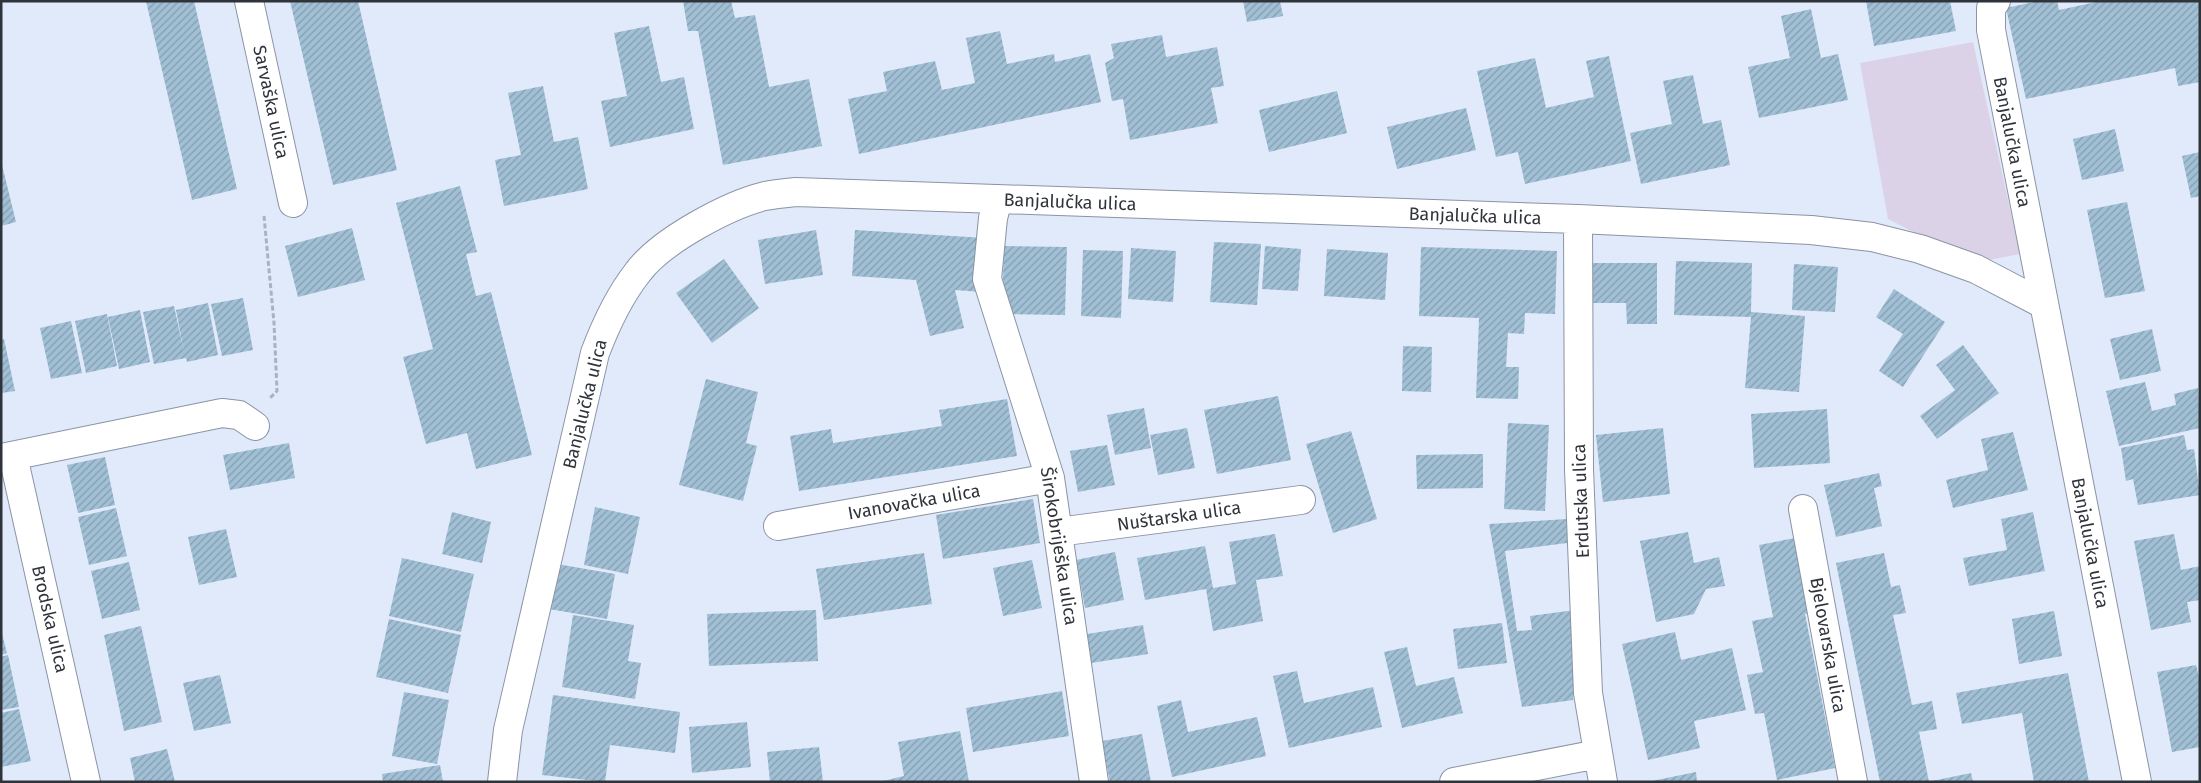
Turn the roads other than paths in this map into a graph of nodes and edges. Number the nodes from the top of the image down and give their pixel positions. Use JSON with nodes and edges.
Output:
{"nodes":[{"id":1,"x":250,"y":1,"type":"edge"},
{"id":2,"x":1993,"y":5,"type":"edge"},
{"id":3,"x":998,"y":199,"type":"junction"},
{"id":4,"x":292,"y":203,"type":"dead end"},
{"id":5,"x":1578,"y":219,"type":"junction"},
{"id":6,"x":2043,"y":304,"type":"junction"},
{"id":7,"x":247,"y":421,"type":"road end"},
{"id":8,"x":7,"y":457,"type":"edge"},
{"id":9,"x":1050,"y":478,"type":"junction"},
{"id":10,"x":1300,"y":500,"type":"dead end"},
{"id":11,"x":1803,"y":509,"type":"dead end"},
{"id":12,"x":778,"y":526,"type":"dead end"},
{"id":13,"x":1058,"y":532,"type":"junction"},
{"id":14,"x":1598,"y":754,"type":"junction"},
{"id":15,"x":86,"y":782,"type":"edge"},
{"id":16,"x":502,"y":782,"type":"edge"},
{"id":17,"x":1094,"y":782,"type":"edge"},
{"id":18,"x":1454,"y":782,"type":"edge"},
{"id":19,"x":1604,"y":782,"type":"edge"},
{"id":20,"x":1853,"y":782,"type":"edge"},
{"id":21,"x":2137,"y":782,"type":"edge"}],
"edges":[{"from":1,"to":4,"type":"street","name":"Sarvaška ulica"},
{"from":2,"to":6,"type":"street","name":"Banjalučka ulica"},
{"from":3,"to":5,"type":"street","name":"Banjalučka ulica"},
{"from":3,"to":9,"type":"street","name":"Širokobriješka ulica"},
{"from":3,"to":16,"type":"street","name":"Banjalučka ulica"},
{"from":5,"to":6,"type":"street","name":"Banjalučka ulica"},
{"from":5,"to":14,"type":"street","name":"Erdutska ulica"},
{"from":6,"to":21,"type":"street","name":"Banjalučka ulica"},
{"from":7,"to":8,"type":"street","name":"Brodska ulica"},
{"from":8,"to":15,"type":"street","name":"Brodska ulica"},
{"from":9,"to":12,"type":"street","name":"Ivanovačka ulica"},
{"from":9,"to":13,"type":"street","name":"Širokobriješka ulica"},
{"from":10,"to":13,"type":"street","name":"Nuštarska ulica"},
{"from":11,"to":20,"type":"street","name":"Bjelovarska ulica"},
{"from":13,"to":17,"type":"street","name":"Širokobriješka ulica"},
{"from":14,"to":18,"type":"street"},
{"from":14,"to":19,"type":"street","name":"Erdutska ulica"}]}
